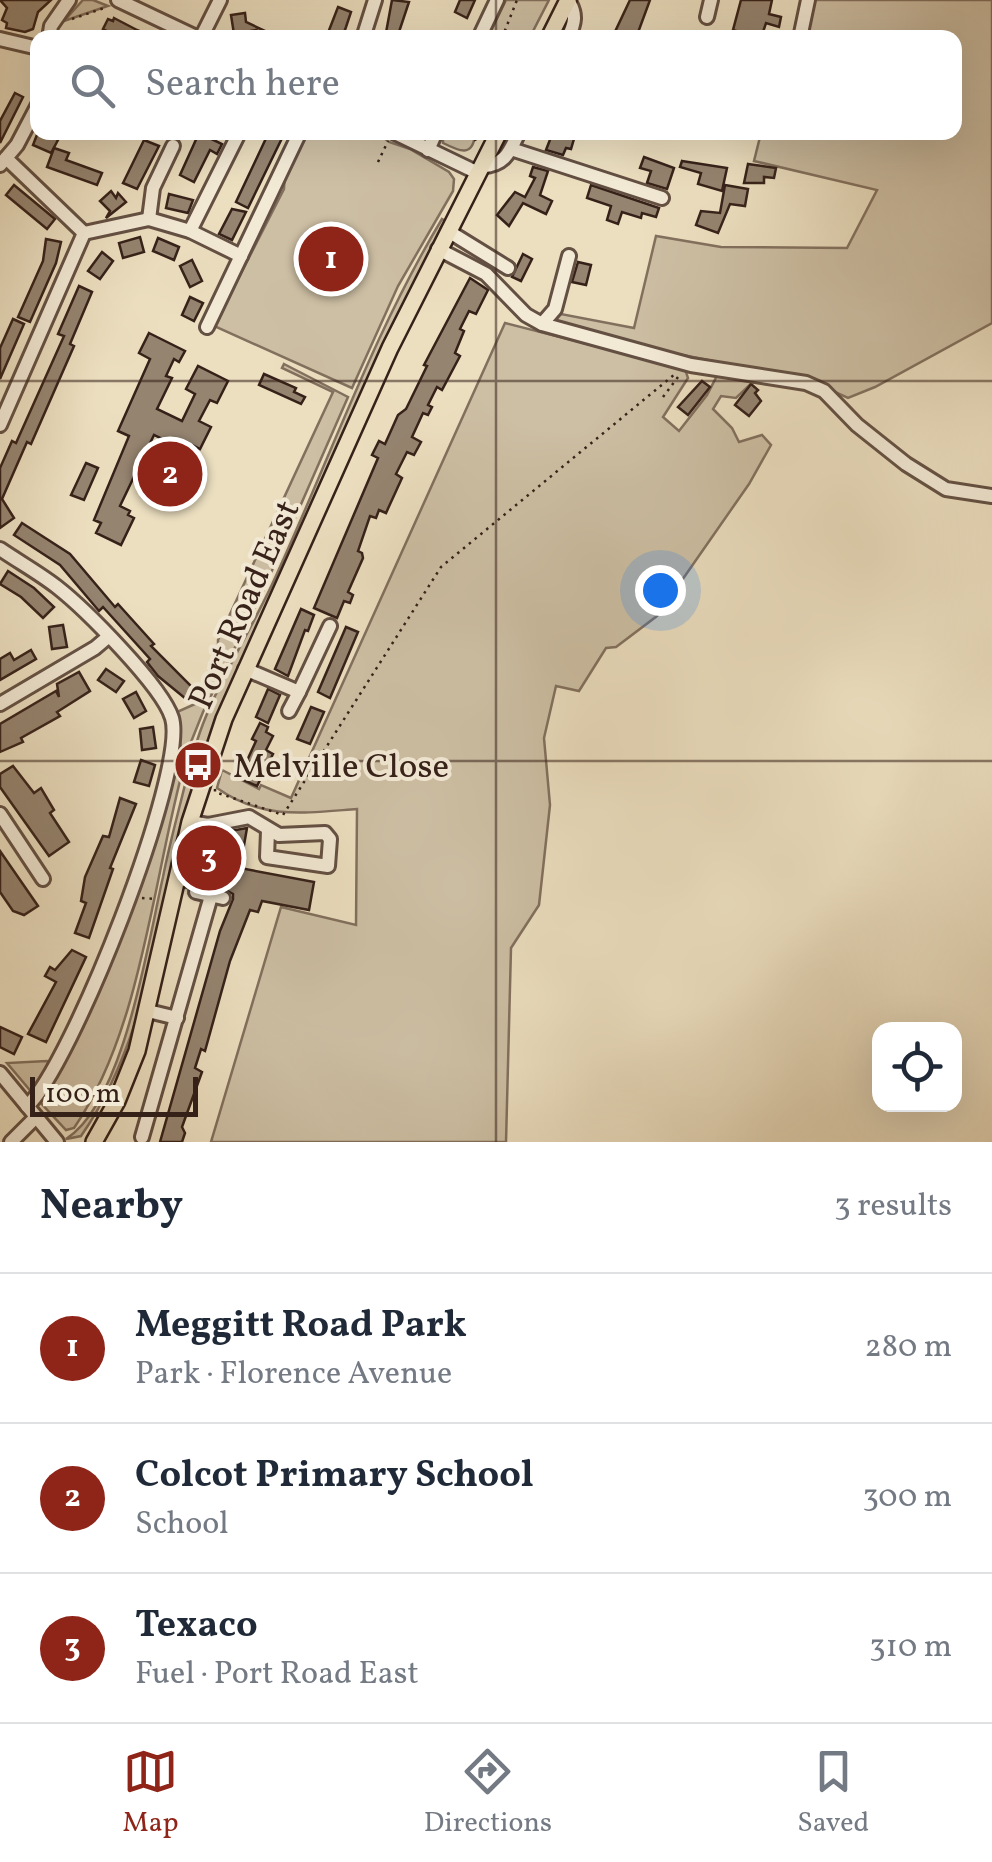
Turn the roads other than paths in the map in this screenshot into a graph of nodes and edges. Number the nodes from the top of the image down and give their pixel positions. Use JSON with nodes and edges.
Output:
{"nodes":[{"id":1,"x":69,"y":0,"type":"edge"},
{"id":2,"x":220,"y":0,"type":"edge"},
{"id":3,"x":375,"y":0,"type":"edge"},
{"id":4,"x":497,"y":0,"type":"edge"},
{"id":5,"x":568,"y":0,"type":"edge"},
{"id":6,"x":711,"y":0,"type":"edge"},
{"id":7,"x":808,"y":0,"type":"edge"},
{"id":8,"x":121,"y":1,"type":"edge"},
{"id":9,"x":707,"y":17,"type":"dead end"},
{"id":10,"x":51,"y":30,"type":"edge"},
{"id":11,"x":183,"y":30,"type":"edge"},
{"id":12,"x":204,"y":30,"type":"edge"},
{"id":13,"x":366,"y":30,"type":"edge"},
{"id":14,"x":484,"y":30,"type":"edge"},
{"id":15,"x":553,"y":30,"type":"edge"},
{"id":16,"x":571,"y":30,"type":"edge"},
{"id":17,"x":802,"y":30,"type":"edge"},
{"id":18,"x":0,"y":39,"type":"edge"},
{"id":19,"x":30,"y":46,"type":"edge"},
{"id":20,"x":30,"y":120,"type":"edge"},
{"id":21,"x":236,"y":140,"type":"edge"},
{"id":22,"x":296,"y":140,"type":"edge"},
{"id":23,"x":408,"y":140,"type":"edge"},
{"id":24,"x":432,"y":140,"type":"edge"},
{"id":25,"x":495,"y":140,"type":"edge"},
{"id":26,"x":515,"y":140,"type":"edge"},
{"id":27,"x":173,"y":146,"type":"dead end"},
{"id":28,"x":511,"y":148,"type":"junction"},
{"id":29,"x":428,"y":150,"type":"junction"},
{"id":30,"x":3,"y":162,"type":"edge"},
{"id":31,"x":480,"y":169,"type":"junction"},
{"id":32,"x":662,"y":198,"type":"dead end"},
{"id":33,"x":149,"y":219,"type":"junction"},
{"id":34,"x":448,"y":231,"type":"junction"},
{"id":35,"x":190,"y":232,"type":"junction"},
{"id":36,"x":84,"y":233,"type":"junction"},
{"id":37,"x":438,"y":249,"type":"junction"},
{"id":38,"x":241,"y":256,"type":"junction"},
{"id":39,"x":569,"y":256,"type":"dead end"},
{"id":40,"x":508,"y":268,"type":"dead end"},
{"id":41,"x":542,"y":324,"type":"junction"},
{"id":42,"x":206,"y":326,"type":"dead end"},
{"id":43,"x":0,"y":424,"type":"edge"},
{"id":44,"x":992,"y":496,"type":"edge"},
{"id":45,"x":0,"y":549,"type":"edge"},
{"id":46,"x":324,"y":631,"type":"dead end"},
{"id":47,"x":108,"y":637,"type":"junction"},
{"id":48,"x":245,"y":669,"type":"junction"},
{"id":49,"x":298,"y":692,"type":"junction"},
{"id":50,"x":0,"y":704,"type":"edge"},
{"id":51,"x":289,"y":711,"type":"dead end"},
{"id":52,"x":0,"y":814,"type":"edge"},
{"id":53,"x":190,"y":822,"type":"junction"},
{"id":54,"x":268,"y":831,"type":"junction"},
{"id":55,"x":43,"y":879,"type":"dead end"},
{"id":56,"x":177,"y":880,"type":"junction"},
{"id":57,"x":196,"y":892,"type":"dead end"},
{"id":58,"x":215,"y":892,"type":"junction"},
{"id":59,"x":148,"y":1011,"type":"junction"},
{"id":60,"x":178,"y":1018,"type":"junction"},
{"id":61,"x":0,"y":1073,"type":"edge"},
{"id":62,"x":32,"y":1112,"type":"junction"},
{"id":63,"x":142,"y":1138,"type":"dead end"},
{"id":64,"x":98,"y":1141,"type":"edge"},
{"id":65,"x":11,"y":1142,"type":"edge"},
{"id":66,"x":57,"y":1142,"type":"edge"}],
"edges":[{"from":1,"to":10,"type":"street"},
{"from":2,"to":12,"type":"street"},
{"from":3,"to":13,"type":"street"},
{"from":4,"to":14,"type":"street"},
{"from":5,"to":15,"type":"main road"},
{"from":5,"to":16,"type":"street"},
{"from":6,"to":9,"type":"street"},
{"from":7,"to":17,"type":"street"},
{"from":8,"to":11,"type":"street"},
{"from":18,"to":19,"type":"street"},
{"from":20,"to":30,"type":"street"},
{"from":21,"to":35,"type":"street"},
{"from":22,"to":38,"type":"street"},
{"from":23,"to":29,"type":"street"},
{"from":24,"to":29,"type":"street"},
{"from":25,"to":31,"type":"main road","name":"Port Road East"},
{"from":26,"to":28,"type":"street"},
{"from":27,"to":33,"type":"street"},
{"from":28,"to":31,"type":"street"},
{"from":28,"to":32,"type":"street"},
{"from":29,"to":31,"type":"street"},
{"from":30,"to":36,"type":"street"},
{"from":31,"to":34,"type":"main road","name":"Port Road East"},
{"from":33,"to":35,"type":"street"},
{"from":33,"to":36,"type":"street"},
{"from":34,"to":37,"type":"main road","name":"Port Road East"},
{"from":34,"to":40,"type":"street"},
{"from":35,"to":38,"type":"street"},
{"from":36,"to":43,"type":"street"},
{"from":37,"to":41,"type":"street"},
{"from":37,"to":48,"type":"main road","name":"Port Road East"},
{"from":38,"to":42,"type":"street"},
{"from":39,"to":41,"type":"street"},
{"from":41,"to":44,"type":"street"},
{"from":45,"to":47,"type":"street"},
{"from":46,"to":49,"type":"street"},
{"from":47,"to":50,"type":"street"},
{"from":47,"to":62,"type":"street","name":"Port Road East"},
{"from":48,"to":49,"type":"street"},
{"from":48,"to":53,"type":"main road","name":"Port Road East"},
{"from":49,"to":51,"type":"street"},
{"from":52,"to":55,"type":"street"},
{"from":53,"to":54,"type":"street"},
{"from":53,"to":56,"type":"main road","name":"Port Road East"},
{"from":54,"to":54,"type":"street"},
{"from":56,"to":58,"type":"street"},
{"from":56,"to":59,"type":"main road","name":"Port Road East"},
{"from":57,"to":58,"type":"street"},
{"from":58,"to":60,"type":"street"},
{"from":59,"to":60,"type":"street"},
{"from":59,"to":64,"type":"main road","name":"Port Road East"},
{"from":60,"to":63,"type":"street"},
{"from":61,"to":62,"type":"street"},
{"from":62,"to":65,"type":"street","name":"Port Road East"},
{"from":62,"to":66,"type":"street"}]}
